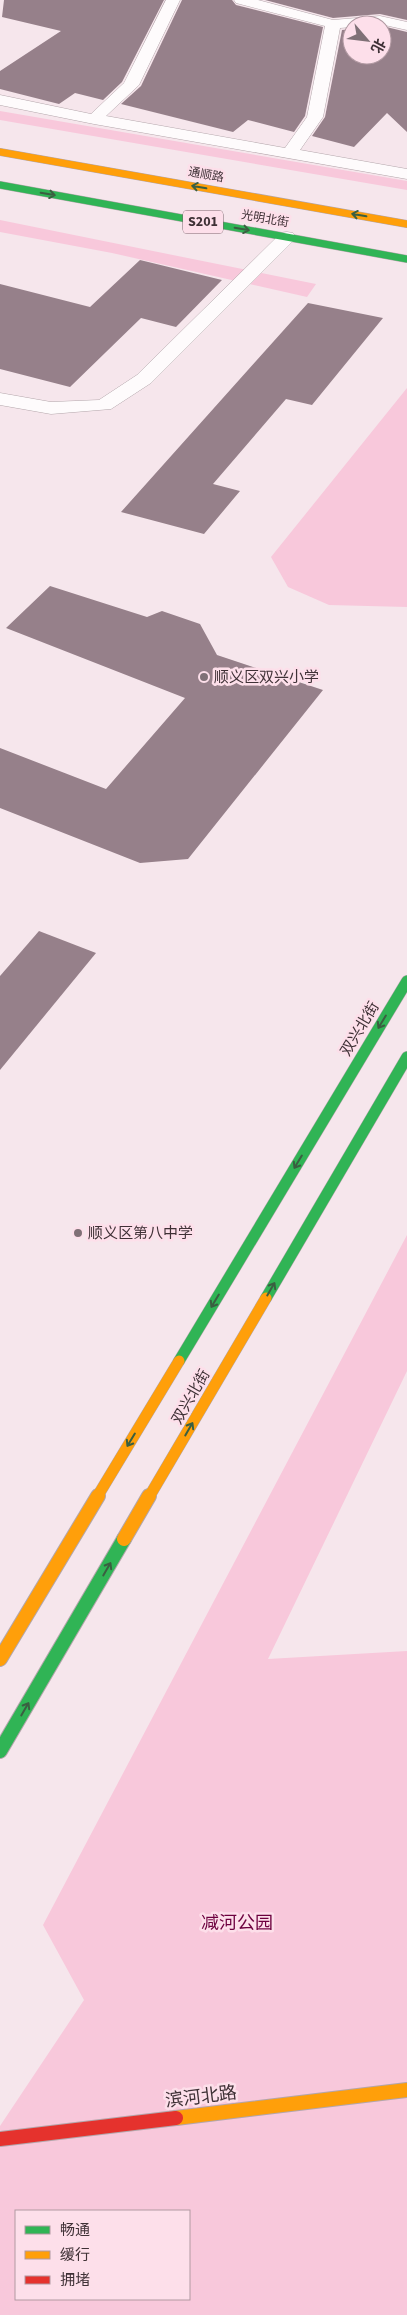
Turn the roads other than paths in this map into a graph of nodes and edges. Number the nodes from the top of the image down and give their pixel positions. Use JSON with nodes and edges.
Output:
{"nodes":[{"id":1,"x":173,"y":0,"type":"edge"},
{"id":2,"x":241,"y":0,"type":"edge"},
{"id":3,"x":333,"y":24,"type":"junction"},
{"id":4,"x":407,"y":26,"type":"edge"},
{"id":5,"x":0,"y":100,"type":"edge"},
{"id":6,"x":94,"y":119,"type":"junction"},
{"id":7,"x":0,"y":152,"type":"edge"},
{"id":8,"x":289,"y":154,"type":"junction"},
{"id":9,"x":407,"y":174,"type":"edge"},
{"id":10,"x":0,"y":185,"type":"edge"},
{"id":11,"x":407,"y":224,"type":"edge"},
{"id":12,"x":287,"y":237,"type":"junction"},
{"id":13,"x":407,"y":259,"type":"edge"},
{"id":14,"x":0,"y":399,"type":"edge"},
{"id":15,"x":407,"y":980,"type":"edge"},
{"id":16,"x":407,"y":1057,"type":"edge"},
{"id":17,"x":0,"y":1659,"type":"edge"},
{"id":18,"x":0,"y":1751,"type":"edge"},
{"id":19,"x":407,"y":2090,"type":"edge"},
{"id":20,"x":0,"y":2139,"type":"edge"}],
"edges":[{"from":1,"to":6,"type":"street"},
{"from":2,"to":3,"type":"street"},
{"from":3,"to":4,"type":"street"},
{"from":3,"to":8,"type":"street"},
{"from":5,"to":6,"type":"street"},
{"from":6,"to":8,"type":"street"},
{"from":11,"to":7,"type":"street","name":"通顺路","number":"S201","one_way":true},
{"from":8,"to":9,"type":"street"},
{"from":10,"to":12,"type":"street","name":"光明北街","number":"S201","one_way":true},
{"from":12,"to":13,"type":"street","name":"光明北街","number":"S201"},
{"from":12,"to":14,"type":"street"},
{"from":15,"to":17,"type":"street","name":"双兴北街","one_way":true},
{"from":18,"to":16,"type":"street","name":"双兴北街","one_way":true},
{"from":19,"to":20,"type":"street","name":"滨河北路"}]}
